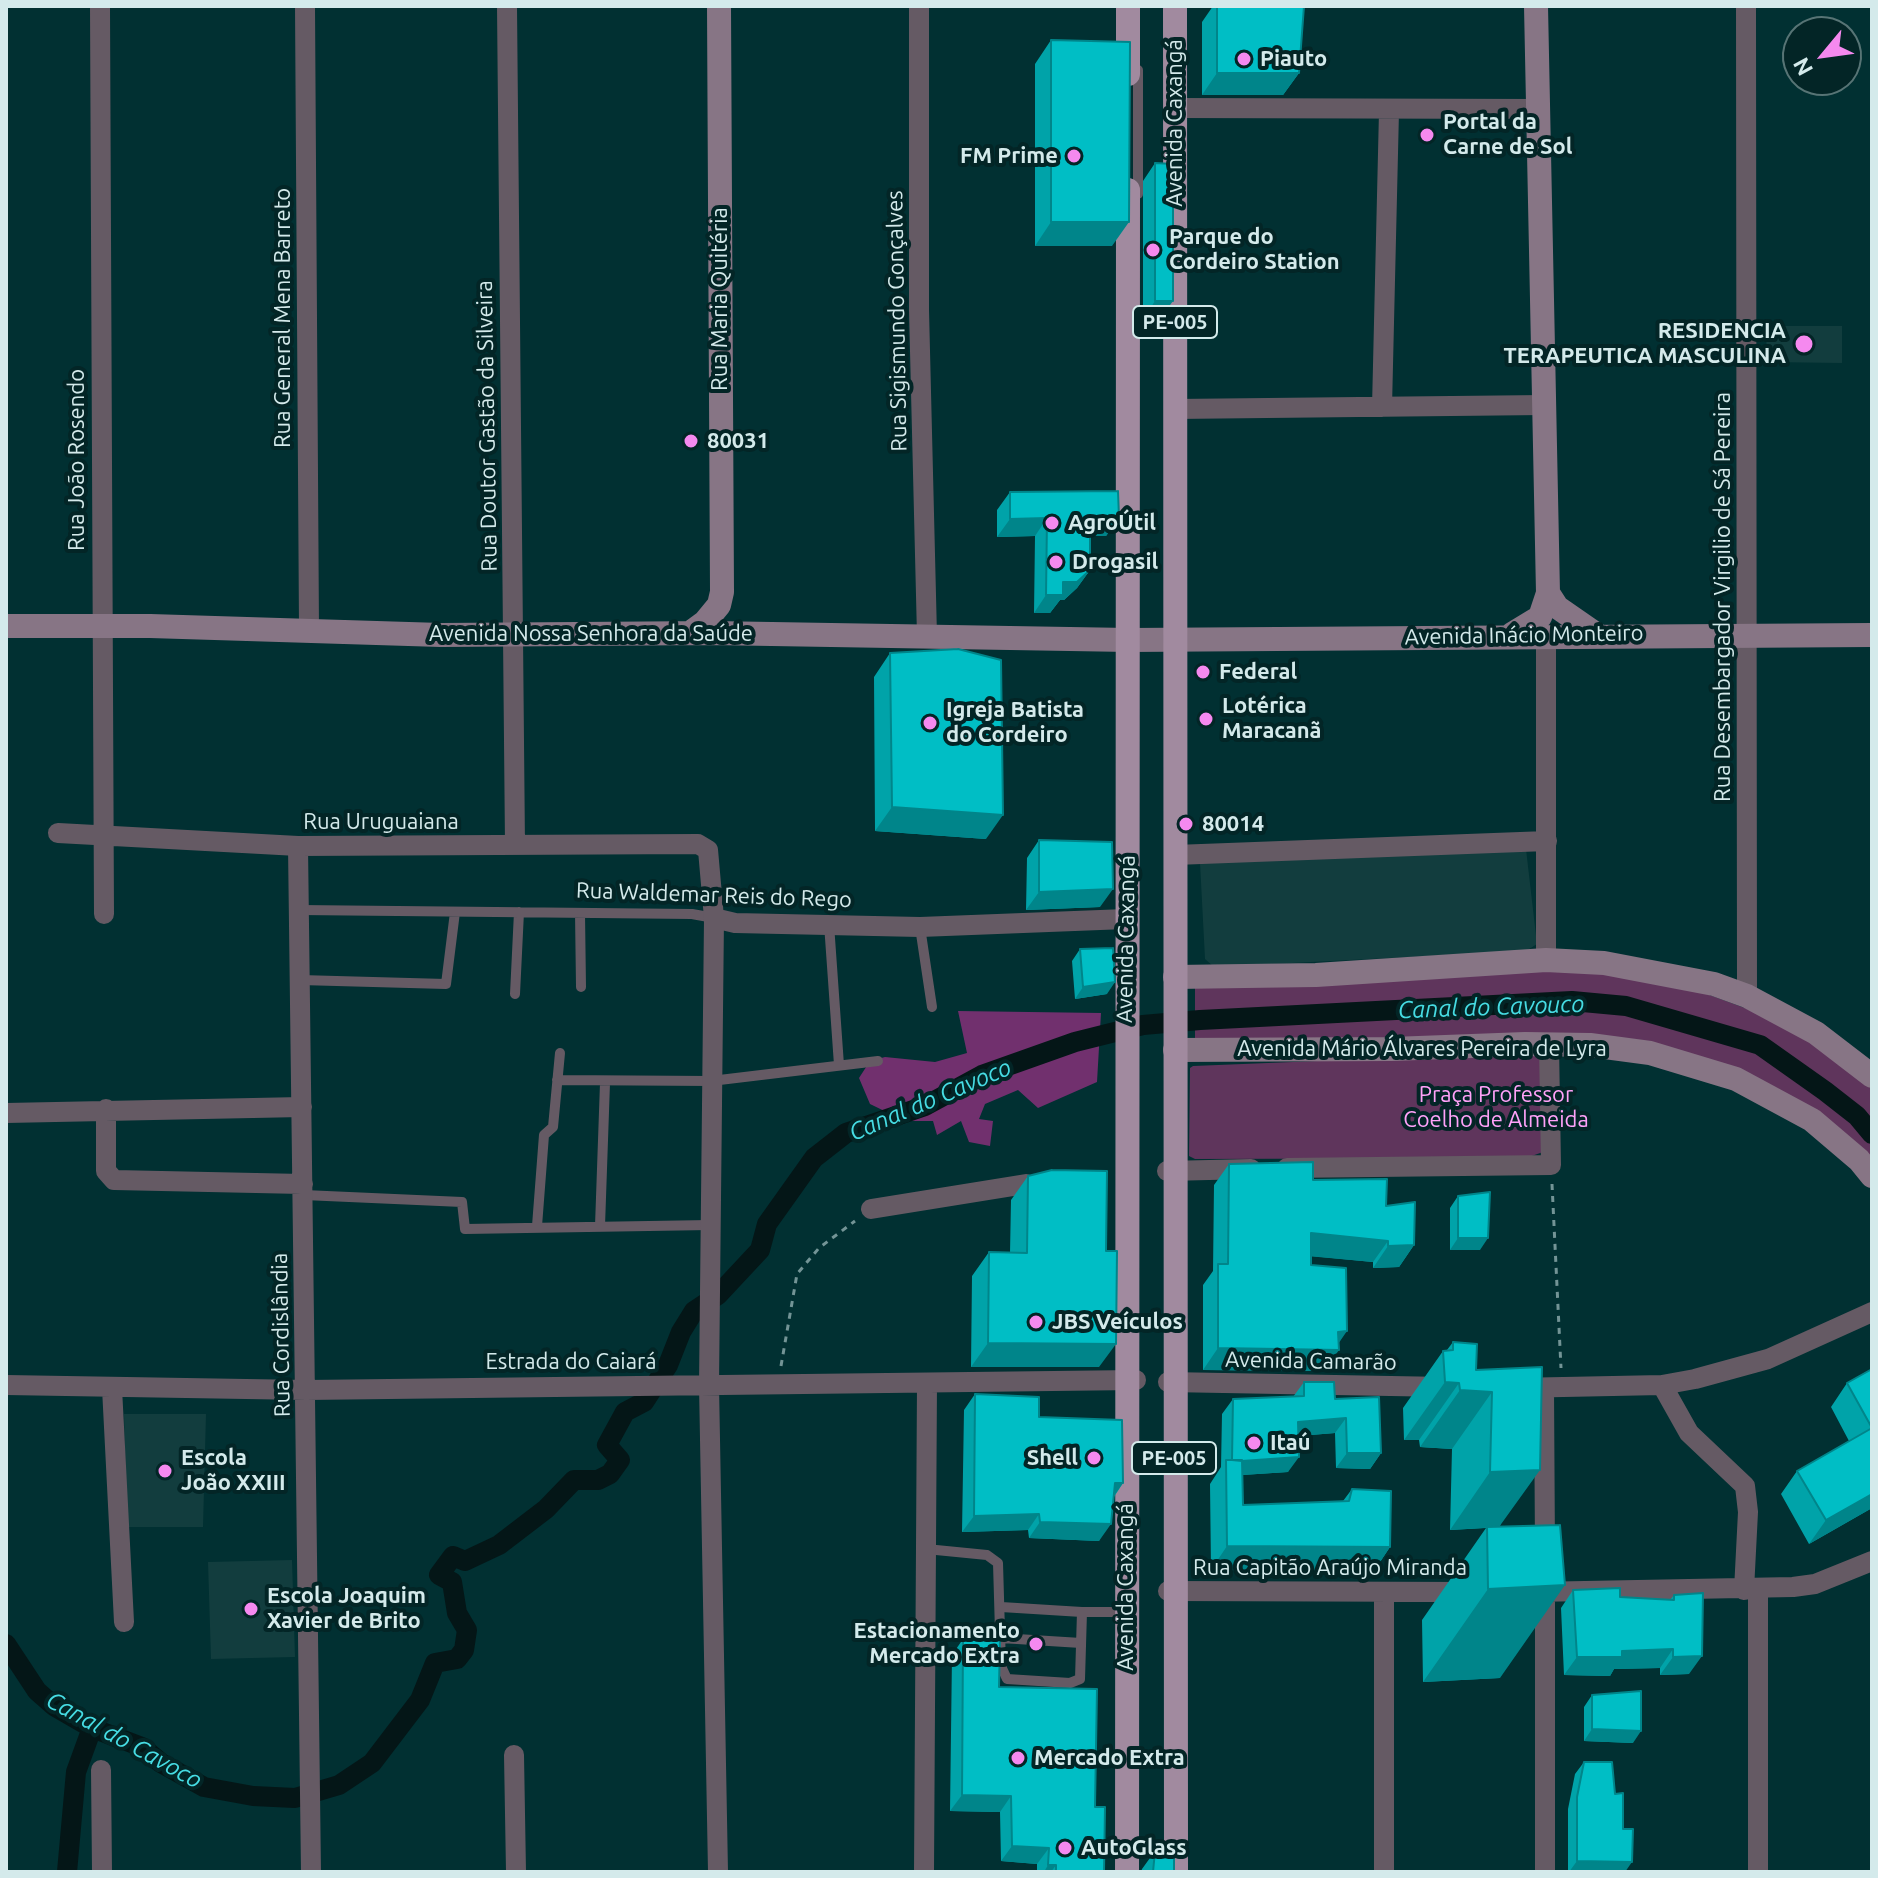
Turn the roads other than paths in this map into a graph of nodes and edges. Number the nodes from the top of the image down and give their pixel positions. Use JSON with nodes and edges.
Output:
{"nodes":[{"id":1,"x":100,"y":6,"type":"edge"},
{"id":2,"x":305,"y":6,"type":"edge"},
{"id":3,"x":507,"y":6,"type":"edge"},
{"id":4,"x":719,"y":6,"type":"edge"},
{"id":5,"x":919,"y":6,"type":"edge"},
{"id":6,"x":1128,"y":6,"type":"edge"},
{"id":7,"x":1138,"y":6,"type":"edge"},
{"id":8,"x":1167,"y":6,"type":"edge"},
{"id":9,"x":1175,"y":6,"type":"edge"},
{"id":10,"x":1536,"y":6,"type":"edge"},
{"id":11,"x":1746,"y":6,"type":"edge"},
{"id":12,"x":1175,"y":108,"type":"junction"},
{"id":13,"x":1540,"y":109,"type":"junction"},
{"id":14,"x":1389,"y":111,"type":"junction"},
{"id":15,"x":1544,"y":405,"type":"junction"},
{"id":16,"x":1382,"y":407,"type":"junction"},
{"id":17,"x":1175,"y":409,"type":"junction"},
{"id":18,"x":722,"y":592,"type":"junction"},
{"id":19,"x":1548,"y":593,"type":"junction"},
{"id":20,"x":6,"y":626,"type":"edge"},
{"id":21,"x":101,"y":626,"type":"junction"},
{"id":22,"x":309,"y":630,"type":"junction"},
{"id":23,"x":690,"y":633,"type":"junction"},
{"id":24,"x":1747,"y":633,"type":"junction"},
{"id":25,"x":752,"y":634,"type":"junction"},
{"id":26,"x":1596,"y":634,"type":"junction"},
{"id":27,"x":513,"y":635,"type":"junction"},
{"id":28,"x":1510,"y":635,"type":"junction"},
{"id":29,"x":1546,"y":635,"type":"junction"},
{"id":30,"x":1872,"y":635,"type":"edge"},
{"id":31,"x":927,"y":636,"type":"junction"},
{"id":32,"x":1171,"y":639,"type":"junction"},
{"id":33,"x":1133,"y":640,"type":"junction"},
{"id":34,"x":58,"y":833,"type":"dead end"},
{"id":35,"x":105,"y":837,"type":"junction"},
{"id":36,"x":1547,"y":841,"type":"junction"},
{"id":37,"x":515,"y":845,"type":"junction"},
{"id":38,"x":298,"y":846,"type":"junction"},
{"id":39,"x":1175,"y":855,"type":"junction"},
{"id":40,"x":299,"y":910,"type":"junction"},
{"id":41,"x":455,"y":912,"type":"junction"},
{"id":42,"x":519,"y":912,"type":"junction"},
{"id":43,"x":580,"y":913,"type":"junction"},
{"id":44,"x":104,"y":914,"type":"dead end"},
{"id":45,"x":714,"y":918,"type":"junction"},
{"id":46,"x":1126,"y":919,"type":"junction"},
{"id":47,"x":829,"y":924,"type":"junction"},
{"id":48,"x":920,"y":927,"type":"junction"},
{"id":49,"x":1546,"y":960,"type":"junction"},
{"id":50,"x":1131,"y":977,"type":"junction"},
{"id":51,"x":300,"y":980,"type":"junction"},
{"id":52,"x":1172,"y":980,"type":"junction"},
{"id":53,"x":581,"y":987,"type":"dead end"},
{"id":54,"x":515,"y":994,"type":"dead end"},
{"id":55,"x":1747,"y":996,"type":"junction"},
{"id":56,"x":932,"y":1007,"type":"dead end"},
{"id":57,"x":1549,"y":1045,"type":"junction"},
{"id":58,"x":1172,"y":1048,"type":"junction"},
{"id":59,"x":560,"y":1053,"type":"dead end"},
{"id":60,"x":878,"y":1061,"type":"dead end"},
{"id":61,"x":839,"y":1065,"type":"junction"},
{"id":62,"x":1872,"y":1076,"type":"edge"},
{"id":63,"x":557,"y":1080,"type":"junction"},
{"id":64,"x":711,"y":1081,"type":"junction"},
{"id":65,"x":605,"y":1083,"type":"junction"},
{"id":66,"x":302,"y":1107,"type":"junction"},
{"id":67,"x":106,"y":1109,"type":"junction"},
{"id":68,"x":6,"y":1113,"type":"edge"},
{"id":69,"x":1170,"y":1171,"type":"junction"},
{"id":70,"x":1872,"y":1176,"type":"edge"},
{"id":71,"x":1026,"y":1184,"type":"edge"},
{"id":72,"x":304,"y":1190,"type":"junction"},
{"id":73,"x":871,"y":1209,"type":"road end"},
{"id":74,"x":710,"y":1225,"type":"junction"},
{"id":75,"x":537,"y":1226,"type":"junction"},
{"id":76,"x":600,"y":1226,"type":"junction"},
{"id":77,"x":1872,"y":1312,"type":"edge"},
{"id":78,"x":1130,"y":1380,"type":"junction"},
{"id":79,"x":1171,"y":1382,"type":"junction"},
{"id":80,"x":927,"y":1383,"type":"junction"},
{"id":81,"x":6,"y":1385,"type":"edge"},
{"id":82,"x":709,"y":1385,"type":"junction"},
{"id":83,"x":1662,"y":1385,"type":"junction"},
{"id":84,"x":1466,"y":1387,"type":"edge"},
{"id":85,"x":112,"y":1388,"type":"junction"},
{"id":86,"x":1497,"y":1388,"type":"edge"},
{"id":87,"x":1553,"y":1388,"type":"junction"},
{"id":88,"x":306,"y":1390,"type":"junction"},
{"id":89,"x":926,"y":1549,"type":"junction"},
{"id":90,"x":1871,"y":1565,"type":"edge"},
{"id":91,"x":1751,"y":1589,"type":"junction"},
{"id":92,"x":1172,"y":1591,"type":"junction"},
{"id":93,"x":1384,"y":1592,"type":"junction"},
{"id":94,"x":1487,"y":1592,"type":"edge"},
{"id":95,"x":1516,"y":1592,"type":"edge"},
{"id":96,"x":1545,"y":1592,"type":"junction"},
{"id":97,"x":1001,"y":1607,"type":"junction"},
{"id":98,"x":1082,"y":1612,"type":"junction"},
{"id":99,"x":1131,"y":1612,"type":"junction"},
{"id":100,"x":124,"y":1622,"type":"dead end"},
{"id":101,"x":1001,"y":1638,"type":"junction"},
{"id":102,"x":1081,"y":1643,"type":"junction"},
{"id":103,"x":514,"y":1755,"type":"dead end"},
{"id":104,"x":101,"y":1770,"type":"dead end"},
{"id":105,"x":102,"y":1872,"type":"edge"},
{"id":106,"x":311,"y":1872,"type":"edge"},
{"id":107,"x":516,"y":1872,"type":"edge"},
{"id":108,"x":718,"y":1872,"type":"edge"},
{"id":109,"x":924,"y":1872,"type":"edge"},
{"id":110,"x":1127,"y":1872,"type":"edge"},
{"id":111,"x":1136,"y":1872,"type":"edge"},
{"id":112,"x":1169,"y":1872,"type":"edge"},
{"id":113,"x":1176,"y":1872,"type":"edge"},
{"id":114,"x":1384,"y":1872,"type":"edge"},
{"id":115,"x":1545,"y":1872,"type":"edge"},
{"id":116,"x":1758,"y":1872,"type":"edge"}],
"edges":[{"from":1,"to":21,"type":"street","name":"Rua João Rosendo"},
{"from":2,"to":22,"type":"street","name":"Rua General Mena Barreto"},
{"from":3,"to":27,"type":"street","name":"Rua Doutor Gastão da Silveira"},
{"from":4,"to":18,"type":"street","name":"Rua Maria Quitéria"},
{"from":5,"to":31,"type":"street","name":"Rua Sigismundo Gonçalves"},
{"from":6,"to":33,"type":"main road","name":"Avenida Caxangá","number":"PE-005"},
{"from":7,"to":33,"type":"lane"},
{"from":8,"to":32,"type":"lane"},
{"from":9,"to":12,"type":"main road","name":"Avenida Caxangá","number":"PE-005"},
{"from":10,"to":13,"type":"street"},
{"from":11,"to":24,"type":"street","name":"Rua Desembargador Virgilio de Sá Pereira"},
{"from":12,"to":14,"type":"street"},
{"from":12,"to":17,"type":"main road","name":"Avenida Caxangá","number":"PE-005"},
{"from":13,"to":14,"type":"street"},
{"from":13,"to":15,"type":"street"},
{"from":14,"to":16,"type":"street"},
{"from":15,"to":16,"type":"street"},
{"from":15,"to":19,"type":"street"},
{"from":16,"to":17,"type":"street"},
{"from":17,"to":32,"type":"main road","name":"Avenida Caxangá","number":"PE-005"},
{"from":18,"to":23,"type":"street"},
{"from":18,"to":25,"type":"street"},
{"from":19,"to":26,"type":"street"},
{"from":19,"to":28,"type":"street"},
{"from":20,"to":21,"type":"street","name":"Avenida Nossa Senhora da Saúde"},
{"from":21,"to":22,"type":"street","name":"Avenida Nossa Senhora da Saúde"},
{"from":21,"to":35,"type":"street","name":"Rua João Rosendo"},
{"from":22,"to":27,"type":"street","name":"Avenida Nossa Senhora da Saúde"},
{"from":23,"to":25,"type":"street","name":"Avenida Nossa Senhora da Saúde"},
{"from":23,"to":27,"type":"street","name":"Avenida Nossa Senhora da Saúde"},
{"from":24,"to":26,"type":"street","name":"Avenida Inácio Monteiro"},
{"from":24,"to":30,"type":"street","name":"Avenida Inácio Monteiro"},
{"from":24,"to":55,"type":"street","name":"Rua Desembargador Virgilio de Sá Pereira"},
{"from":25,"to":31,"type":"street","name":"Avenida Nossa Senhora da Saúde"},
{"from":26,"to":29,"type":"street","name":"Avenida Inácio Monteiro"},
{"from":27,"to":37,"type":"street","name":"Rua Doutor Gastão da Silveira"},
{"from":28,"to":29,"type":"street","name":"Avenida Inácio Monteiro"},
{"from":28,"to":32,"type":"street","name":"Avenida Inácio Monteiro"},
{"from":29,"to":36,"type":"street"},
{"from":31,"to":33,"type":"street","name":"Avenida Nossa Senhora da Saúde"},
{"from":32,"to":33,"type":"street","name":"Avenida Nossa Senhora da Saúde"},
{"from":32,"to":39,"type":"main road","name":"Avenida Caxangá","number":"PE-005"},
{"from":32,"to":52,"type":"lane"},
{"from":33,"to":46,"type":"main road","name":"Avenida Caxangá","number":"PE-005"},
{"from":33,"to":50,"type":"lane"},
{"from":34,"to":35,"type":"street","name":"Rua Uruguaiana"},
{"from":35,"to":38,"type":"street","name":"Rua Uruguaiana"},
{"from":35,"to":44,"type":"street","name":"Rua João Rosendo"},
{"from":36,"to":39,"type":"street"},
{"from":36,"to":49,"type":"street"},
{"from":37,"to":38,"type":"street","name":"Rua Uruguaiana"},
{"from":37,"to":45,"type":"street","name":"Rua Uruguaiana"},
{"from":38,"to":40,"type":"street","name":"Rua Cordislândia"},
{"from":39,"to":52,"type":"main road","name":"Avenida Caxangá","number":"PE-005"},
{"from":40,"to":41,"type":"lane","name":"Rua Waldemar Reis do Rego"},
{"from":40,"to":51,"type":"street","name":"Rua Cordislândia"},
{"from":41,"to":42,"type":"lane","name":"Rua Waldemar Reis do Rego"},
{"from":41,"to":51,"type":"lane"},
{"from":42,"to":43,"type":"lane","name":"Rua Waldemar Reis do Rego"},
{"from":42,"to":54,"type":"lane"},
{"from":43,"to":45,"type":"lane","name":"Rua Waldemar Reis do Rego"},
{"from":43,"to":53,"type":"lane"},
{"from":45,"to":47,"type":"street","name":"Rua Waldemar Reis do Rego"},
{"from":45,"to":64,"type":"street"},
{"from":46,"to":48,"type":"street","name":"Rua Waldemar Reis do Rego"},
{"from":46,"to":50,"type":"main road","name":"Avenida Caxangá","number":"PE-005"},
{"from":47,"to":48,"type":"street","name":"Rua Waldemar Reis do Rego"},
{"from":47,"to":61,"type":"lane"},
{"from":48,"to":56,"type":"lane"},
{"from":49,"to":52,"type":"street"},
{"from":49,"to":55,"type":"street"},
{"from":50,"to":78,"type":"main road","name":"Avenida Caxangá","number":"PE-005"},
{"from":51,"to":66,"type":"street","name":"Rua Cordislândia"},
{"from":52,"to":58,"type":"main road","name":"Avenida Caxangá","number":"PE-005"},
{"from":55,"to":62,"type":"street"},
{"from":57,"to":58,"type":"street","name":"Avenida Mário Álvares Pereira de Lyra"},
{"from":57,"to":69,"type":"street"},
{"from":57,"to":70,"type":"street","name":"Avenida Mário Álvares Pereira de Lyra"},
{"from":58,"to":69,"type":"main road","name":"Avenida Caxangá","number":"PE-005"},
{"from":59,"to":63,"type":"lane"},
{"from":60,"to":61,"type":"lane"},
{"from":61,"to":64,"type":"lane"},
{"from":63,"to":65,"type":"lane"},
{"from":63,"to":75,"type":"lane"},
{"from":64,"to":65,"type":"lane"},
{"from":64,"to":74,"type":"street"},
{"from":65,"to":76,"type":"lane"},
{"from":66,"to":67,"type":"street"},
{"from":66,"to":72,"type":"street","name":"Rua Cordislândia"},
{"from":67,"to":68,"type":"street"},
{"from":67,"to":72,"type":"street"},
{"from":69,"to":79,"type":"main road","name":"Avenida Caxangá","number":"PE-005"},
{"from":71,"to":73,"type":"street"},
{"from":72,"to":75,"type":"lane"},
{"from":72,"to":88,"type":"street","name":"Rua Cordislândia"},
{"from":74,"to":76,"type":"lane"},
{"from":74,"to":82,"type":"street"},
{"from":75,"to":76,"type":"lane"},
{"from":77,"to":83,"type":"street"},
{"from":78,"to":80,"type":"street","name":"Estrada do Caiará"},
{"from":78,"to":99,"type":"main road","name":"Avenida Caxangá","number":"PE-005"},
{"from":79,"to":84,"type":"street","name":"Avenida Camarão"},
{"from":79,"to":92,"type":"main road","name":"Avenida Caxangá","number":"PE-005"},
{"from":80,"to":82,"type":"street","name":"Estrada do Caiará"},
{"from":80,"to":89,"type":"street"},
{"from":81,"to":85,"type":"street","name":"Estrada do Caiará"},
{"from":82,"to":88,"type":"street","name":"Estrada do Caiará"},
{"from":82,"to":108,"type":"street"},
{"from":83,"to":87,"type":"street"},
{"from":83,"to":91,"type":"street"},
{"from":85,"to":88,"type":"street","name":"Estrada do Caiará"},
{"from":85,"to":100,"type":"street"},
{"from":86,"to":87,"type":"street"},
{"from":87,"to":96,"type":"street"},
{"from":88,"to":106,"type":"street","name":"Rua Cordislândia"},
{"from":89,"to":97,"type":"lane"},
{"from":89,"to":109,"type":"street"},
{"from":90,"to":91,"type":"street"},
{"from":91,"to":96,"type":"street"},
{"from":91,"to":116,"type":"street"},
{"from":92,"to":93,"type":"street","name":"Rua Capitão Araújo Miranda"},
{"from":92,"to":112,"type":"lane"},
{"from":92,"to":113,"type":"main road","name":"Avenida Caxangá","number":"PE-005"},
{"from":93,"to":94,"type":"street","name":"Rua Capitão Araújo Miranda"},
{"from":93,"to":114,"type":"street"},
{"from":95,"to":96,"type":"street"},
{"from":96,"to":115,"type":"street"},
{"from":97,"to":98,"type":"lane"},
{"from":97,"to":101,"type":"lane"},
{"from":98,"to":99,"type":"lane"},
{"from":98,"to":102,"type":"lane"},
{"from":99,"to":110,"type":"main road","name":"Avenida Caxangá","number":"PE-005"},
{"from":99,"to":111,"type":"lane"},
{"from":101,"to":102,"type":"lane"},
{"from":101,"to":102,"type":"lane"},
{"from":103,"to":107,"type":"street"},
{"from":104,"to":105,"type":"street"}]}
